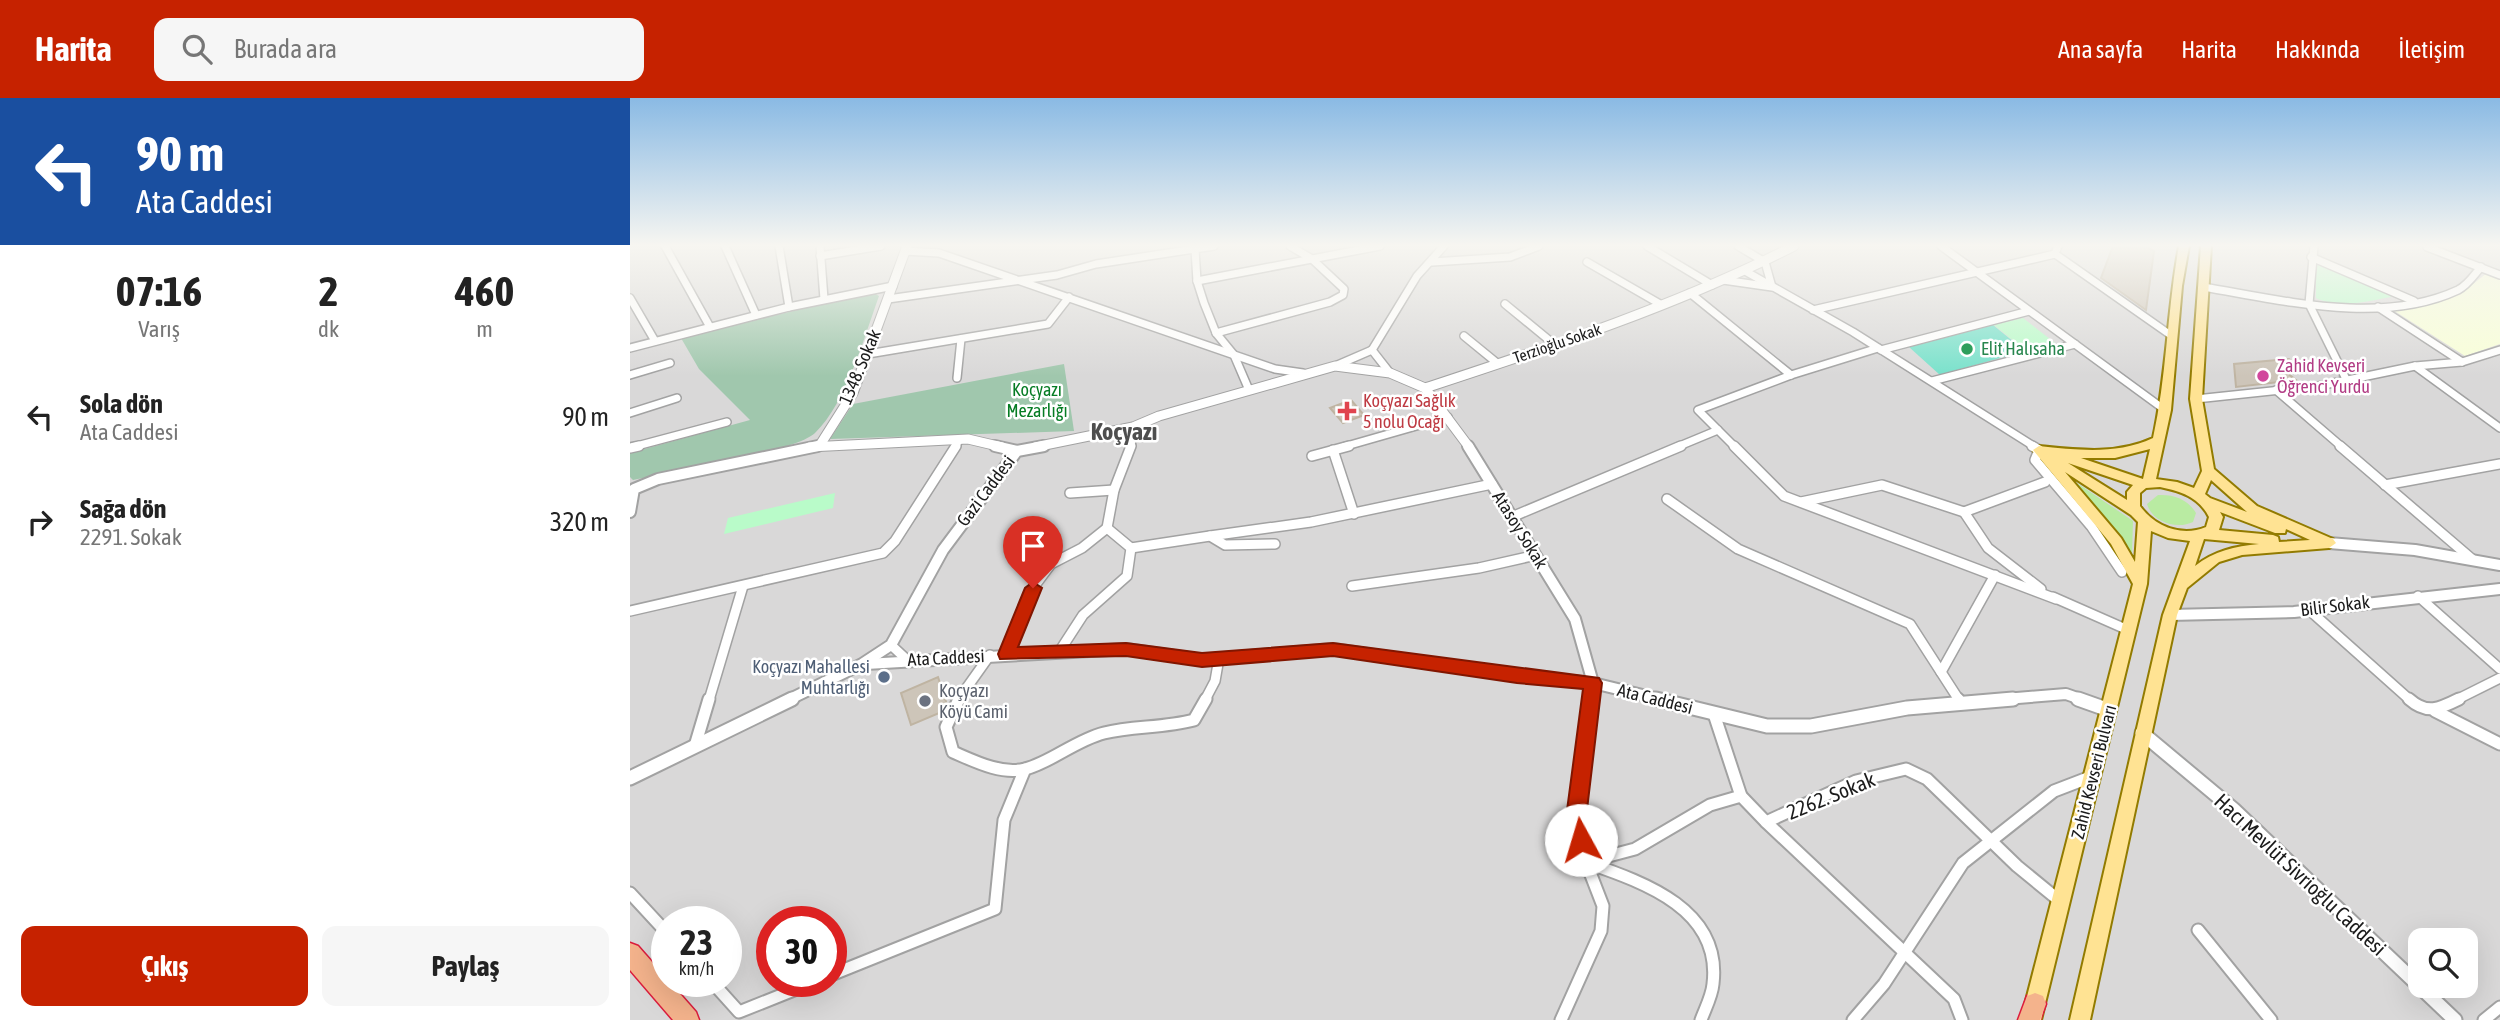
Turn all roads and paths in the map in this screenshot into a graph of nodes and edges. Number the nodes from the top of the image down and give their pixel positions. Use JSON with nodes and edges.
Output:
{"nodes":[{"id":1,"x":689,"y":289,"type":"edge"},
{"id":2,"x":745,"y":289,"type":"edge"},
{"id":3,"x":786,"y":289,"type":"edge"},
{"id":4,"x":823,"y":289,"type":"edge"},
{"id":5,"x":877,"y":289,"type":"edge"},
{"id":6,"x":892,"y":289,"type":"edge"},
{"id":7,"x":958,"y":289,"type":"edge"},
{"id":8,"x":1046,"y":289,"type":"edge"},
{"id":9,"x":1201,"y":289,"type":"edge"},
{"id":10,"x":1344,"y":289,"type":"edge"},
{"id":11,"x":1409,"y":289,"type":"edge"},
{"id":12,"x":1634,"y":289,"type":"edge"},
{"id":13,"x":1701,"y":289,"type":"edge"},
{"id":14,"x":1776,"y":289,"type":"edge"},
{"id":15,"x":1903,"y":289,"type":"edge"},
{"id":16,"x":1999,"y":289,"type":"edge"},
{"id":17,"x":2105,"y":289,"type":"edge"},
{"id":18,"x":2178,"y":289,"type":"edge"},
{"id":19,"x":2203,"y":289,"type":"edge"},
{"id":20,"x":2210,"y":289,"type":"edge"},
{"id":21,"x":2310,"y":289,"type":"edge"},
{"id":22,"x":2386,"y":289,"type":"edge"},
{"id":23,"x":2461,"y":289,"type":"edge"},
{"id":24,"x":1690,"y":293,"type":"junction"},
{"id":25,"x":1069,"y":297,"type":"junction"},
{"id":26,"x":630,"y":298,"type":"edge"},
{"id":27,"x":824,"y":299,"type":"junction"},
{"id":28,"x":888,"y":299,"type":"junction"},
{"id":29,"x":2414,"y":301,"type":"junction"},
{"id":30,"x":1505,"y":304,"type":"dead end"},
{"id":31,"x":1660,"y":304,"type":"junction"},
{"id":32,"x":2309,"y":304,"type":"junction"},
{"id":33,"x":789,"y":307,"type":"junction"},
{"id":34,"x":2378,"y":307,"type":"junction"},
{"id":35,"x":1812,"y":310,"type":"junction"},
{"id":36,"x":2029,"y":311,"type":"junction"},
{"id":37,"x":756,"y":315,"type":"junction"},
{"id":38,"x":710,"y":327,"type":"junction"},
{"id":39,"x":1216,"y":333,"type":"junction"},
{"id":40,"x":1464,"y":336,"type":"dead end"},
{"id":41,"x":2172,"y":336,"type":"junction"},
{"id":42,"x":961,"y":339,"type":"junction"},
{"id":43,"x":655,"y":341,"type":"junction"},
{"id":44,"x":2075,"y":344,"type":"junction"},
{"id":45,"x":1555,"y":345,"type":"junction"},
{"id":46,"x":630,"y":348,"type":"edge"},
{"id":47,"x":1880,"y":349,"type":"junction"},
{"id":48,"x":1372,"y":350,"type":"junction"},
{"id":49,"x":2500,"y":350,"type":"edge"},
{"id":50,"x":868,"y":354,"type":"junction"},
{"id":51,"x":1234,"y":355,"type":"junction"},
{"id":52,"x":2489,"y":356,"type":"junction"},
{"id":53,"x":2462,"y":362,"type":"junction"},
{"id":54,"x":2500,"y":362,"type":"edge"},
{"id":55,"x":670,"y":363,"type":"dead end"},
{"id":56,"x":1497,"y":363,"type":"junction"},
{"id":57,"x":1335,"y":366,"type":"junction"},
{"id":58,"x":2415,"y":366,"type":"junction"},
{"id":59,"x":1308,"y":373,"type":"junction"},
{"id":60,"x":1390,"y":373,"type":"junction"},
{"id":61,"x":630,"y":375,"type":"edge"},
{"id":62,"x":1791,"y":375,"type":"junction"},
{"id":63,"x":957,"y":377,"type":"dead end"},
{"id":64,"x":1932,"y":381,"type":"junction"},
{"id":65,"x":2347,"y":381,"type":"junction"},
{"id":66,"x":1425,"y":388,"type":"junction"},
{"id":67,"x":1249,"y":390,"type":"junction"},
{"id":68,"x":2276,"y":390,"type":"junction"},
{"id":69,"x":677,"y":398,"type":"dead end"},
{"id":70,"x":2196,"y":399,"type":"junction"},
{"id":71,"x":2165,"y":410,"type":"junction"},
{"id":72,"x":630,"y":413,"type":"edge"},
{"id":73,"x":1448,"y":417,"type":"junction"},
{"id":74,"x":727,"y":422,"type":"dead end"},
{"id":75,"x":1133,"y":427,"type":"junction"},
{"id":76,"x":2500,"y":428,"type":"edge"},
{"id":77,"x":1718,"y":430,"type":"junction"},
{"id":78,"x":960,"y":439,"type":"junction"},
{"id":79,"x":2158,"y":440,"type":"junction"},
{"id":80,"x":820,"y":445,"type":"junction"},
{"id":81,"x":630,"y":448,"type":"edge"},
{"id":82,"x":1333,"y":450,"type":"junction"},
{"id":83,"x":2039,"y":450,"type":"junction"},
{"id":84,"x":1017,"y":451,"type":"junction"},
{"id":85,"x":1312,"y":456,"type":"dead end"},
{"id":86,"x":2500,"y":464,"type":"edge"},
{"id":87,"x":2208,"y":471,"type":"junction"},
{"id":88,"x":2045,"y":482,"type":"dead end"},
{"id":89,"x":2146,"y":483,"type":"junction"},
{"id":90,"x":1492,"y":484,"type":"junction"},
{"id":91,"x":2385,"y":485,"type":"junction"},
{"id":92,"x":632,"y":488,"type":"edge"},
{"id":93,"x":1114,"y":490,"type":"junction"},
{"id":94,"x":1070,"y":493,"type":"dead end"},
{"id":95,"x":2202,"y":498,"type":"junction"},
{"id":96,"x":1667,"y":499,"type":"dead end"},
{"id":97,"x":1801,"y":502,"type":"junction"},
{"id":98,"x":630,"y":512,"type":"edge"},
{"id":99,"x":1964,"y":512,"type":"junction"},
{"id":100,"x":1354,"y":514,"type":"junction"},
{"id":101,"x":1514,"y":516,"type":"junction"},
{"id":102,"x":2140,"y":516,"type":"junction"},
{"id":103,"x":1107,"y":528,"type":"junction"},
{"id":104,"x":2201,"y":535,"type":"junction"},
{"id":105,"x":1210,"y":536,"type":"junction"},
{"id":106,"x":2329,"y":543,"type":"junction"},
{"id":107,"x":1275,"y":544,"type":"dead end"},
{"id":108,"x":1131,"y":548,"type":"junction"},
{"id":109,"x":1536,"y":555,"type":"junction"},
{"id":110,"x":2473,"y":560,"type":"junction"},
{"id":111,"x":2500,"y":565,"type":"edge"},
{"id":112,"x":2122,"y":572,"type":"dead end"},
{"id":113,"x":1995,"y":575,"type":"junction"},
{"id":114,"x":2140,"y":584,"type":"junction"},
{"id":115,"x":743,"y":586,"type":"junction"},
{"id":116,"x":1352,"y":586,"type":"dead end"},
{"id":117,"x":2180,"y":587,"type":"junction"},
{"id":118,"x":2500,"y":589,"type":"edge"},
{"id":119,"x":2418,"y":596,"type":"junction"},
{"id":120,"x":2056,"y":599,"type":"junction"},
{"id":121,"x":2308,"y":609,"type":"junction"},
{"id":122,"x":630,"y":611,"type":"edge"},
{"id":123,"x":2170,"y":615,"type":"junction"},
{"id":124,"x":2128,"y":630,"type":"junction"},
{"id":125,"x":891,"y":645,"type":"junction"},
{"id":126,"x":1059,"y":652,"type":"junction"},
{"id":127,"x":1006,"y":654,"type":"junction"},
{"id":128,"x":990,"y":655,"type":"junction"},
{"id":129,"x":906,"y":659,"type":"junction"},
{"id":130,"x":1219,"y":659,"type":"junction"},
{"id":131,"x":862,"y":664,"type":"junction"},
{"id":132,"x":2500,"y":669,"type":"edge"},
{"id":133,"x":1941,"y":672,"type":"junction"},
{"id":134,"x":2500,"y":678,"type":"edge"},
{"id":135,"x":1593,"y":683,"type":"junction"},
{"id":136,"x":1961,"y":703,"type":"junction"},
{"id":137,"x":2109,"y":710,"type":"junction"},
{"id":138,"x":2435,"y":711,"type":"junction"},
{"id":139,"x":1714,"y":714,"type":"junction"},
{"id":140,"x":2142,"y":733,"type":"junction"},
{"id":141,"x":2500,"y":744,"type":"edge"},
{"id":142,"x":695,"y":746,"type":"junction"},
{"id":143,"x":1025,"y":769,"type":"junction"},
{"id":144,"x":2094,"y":775,"type":"junction"},
{"id":145,"x":630,"y":778,"type":"edge"},
{"id":146,"x":1741,"y":796,"type":"junction"},
{"id":147,"x":1766,"y":822,"type":"junction"},
{"id":148,"x":1990,"y":841,"type":"junction"},
{"id":149,"x":1586,"y":862,"type":"junction"},
{"id":150,"x":630,"y":893,"type":"edge"},
{"id":151,"x":2062,"y":903,"type":"junction"},
{"id":152,"x":651,"y":916,"type":"edge"},
{"id":153,"x":2198,"y":930,"type":"dead end"},
{"id":154,"x":1903,"y":951,"type":"junction"},
{"id":155,"x":630,"y":954,"type":"edge"},
{"id":156,"x":847,"y":969,"type":"edge"},
{"id":157,"x":726,"y":997,"type":"edge"},
{"id":158,"x":777,"y":997,"type":"edge"},
{"id":159,"x":2500,"y":1007,"type":"edge"},
{"id":160,"x":2032,"y":1015,"type":"edge"},
{"id":161,"x":688,"y":1020,"type":"edge"},
{"id":162,"x":1561,"y":1020,"type":"edge"},
{"id":163,"x":1701,"y":1020,"type":"edge"},
{"id":164,"x":1853,"y":1020,"type":"edge"},
{"id":165,"x":1962,"y":1020,"type":"edge"},
{"id":166,"x":2081,"y":1020,"type":"edge"},
{"id":167,"x":2272,"y":1020,"type":"edge"},
{"id":168,"x":2455,"y":1020,"type":"edge"},
{"id":169,"x":2484,"y":1020,"type":"edge"}],
"edges":[{"from":1,"to":38,"type":"street"},
{"from":2,"to":37,"type":"street"},
{"from":3,"to":33,"type":"street"},
{"from":4,"to":27,"type":"street"},
{"from":5,"to":27,"type":"street"},
{"from":6,"to":28,"type":"street","name":"1348. Sokak"},
{"from":7,"to":28,"type":"street"},
{"from":8,"to":25,"type":"street"},
{"from":9,"to":39,"type":"street"},
{"from":10,"to":39,"type":"street"},
{"from":11,"to":48,"type":"street"},
{"from":12,"to":31,"type":"street"},
{"from":13,"to":24,"type":"street","name":"Terzioğlu Sokak"},
{"from":14,"to":35,"type":"street"},
{"from":15,"to":35,"type":"street"},
{"from":16,"to":36,"type":"street"},
{"from":17,"to":41,"type":"street"},
{"from":18,"to":41,"type":"main road"},
{"from":19,"to":70,"type":"main road"},
{"from":20,"to":32,"type":"street"},
{"from":21,"to":32,"type":"street"},
{"from":22,"to":29,"type":"street"},
{"from":23,"to":29,"type":"street"},
{"from":24,"to":31,"type":"street","name":"Terzioğlu Sokak"},
{"from":24,"to":62,"type":"street"},
{"from":25,"to":42,"type":"street"},
{"from":25,"to":51,"type":"street"},
{"from":26,"to":43,"type":"street"},
{"from":27,"to":33,"type":"street"},
{"from":28,"to":50,"type":"street","name":"1348. Sokak"},
{"from":29,"to":34,"type":"street"},
{"from":30,"to":45,"type":"street"},
{"from":31,"to":45,"type":"street","name":"Terzioğlu Sokak"},
{"from":32,"to":34,"type":"street"},
{"from":32,"to":65,"type":"street"},
{"from":33,"to":37,"type":"street"},
{"from":34,"to":53,"type":"street"},
{"from":35,"to":47,"type":"street"},
{"from":36,"to":44,"type":"street"},
{"from":36,"to":47,"type":"street"},
{"from":37,"to":38,"type":"street"},
{"from":38,"to":43,"type":"street"},
{"from":39,"to":51,"type":"street"},
{"from":40,"to":56,"type":"street"},
{"from":41,"to":71,"type":"main road"},
{"from":42,"to":50,"type":"street"},
{"from":42,"to":63,"type":"street"},
{"from":43,"to":46,"type":"street"},
{"from":44,"to":64,"type":"street"},
{"from":44,"to":71,"type":"street"},
{"from":45,"to":56,"type":"street","name":"Terzioğlu Sokak"},
{"from":47,"to":62,"type":"street"},
{"from":47,"to":64,"type":"street"},
{"from":48,"to":57,"type":"street"},
{"from":48,"to":60,"type":"street"},
{"from":49,"to":52,"type":"street"},
{"from":50,"to":80,"type":"street","name":"1348. Sokak"},
{"from":51,"to":59,"type":"street"},
{"from":51,"to":67,"type":"street"},
{"from":52,"to":53,"type":"street"},
{"from":52,"to":54,"type":"street"},
{"from":53,"to":58,"type":"street"},
{"from":55,"to":61,"type":"street"},
{"from":56,"to":66,"type":"street","name":"Terzioğlu Sokak"},
{"from":57,"to":59,"type":"street","name":"Gazi Caddesi"},
{"from":57,"to":60,"type":"street","name":"Gazi Caddesi"},
{"from":58,"to":65,"type":"street"},
{"from":58,"to":76,"type":"street"},
{"from":59,"to":67,"type":"street","name":"Gazi Caddesi"},
{"from":60,"to":66,"type":"street","name":"Gazi Caddesi"},
{"from":62,"to":77,"type":"street"},
{"from":64,"to":83,"type":"street"},
{"from":65,"to":68,"type":"street"},
{"from":66,"to":73,"type":"street","name":"Atasoy Sokak"},
{"from":67,"to":75,"type":"street","name":"Gazi Caddesi"},
{"from":68,"to":70,"type":"street"},
{"from":68,"to":91,"type":"street"},
{"from":69,"to":72,"type":"street"},
{"from":70,"to":87,"type":"main road"},
{"from":71,"to":79,"type":"main road"},
{"from":73,"to":82,"type":"street"},
{"from":73,"to":90,"type":"street","name":"Atasoy Sokak"},
{"from":74,"to":81,"type":"street"},
{"from":75,"to":84,"type":"street","name":"Gazi Caddesi"},
{"from":75,"to":93,"type":"street"},
{"from":77,"to":97,"type":"street"},
{"from":77,"to":101,"type":"street"},
{"from":78,"to":80,"type":"street"},
{"from":78,"to":84,"type":"street"},
{"from":78,"to":115,"type":"street"},
{"from":79,"to":83,"type":"main road"},
{"from":79,"to":89,"type":"main road"},
{"from":80,"to":92,"type":"street"},
{"from":82,"to":85,"type":"street"},
{"from":82,"to":100,"type":"street"},
{"from":83,"to":89,"type":"main road"},
{"from":83,"to":102,"type":"main road"},
{"from":83,"to":112,"type":"street"},
{"from":83,"to":114,"type":"main road"},
{"from":84,"to":125,"type":"street","name":"Gazi Caddesi"},
{"from":86,"to":91,"type":"street"},
{"from":87,"to":95,"type":"main road"},
{"from":87,"to":106,"type":"main road"},
{"from":88,"to":99,"type":"street"},
{"from":89,"to":95,"type":"main road"},
{"from":89,"to":102,"type":"main road","name":"Zahid Kevseri Bulvarı"},
{"from":90,"to":100,"type":"street"},
{"from":90,"to":101,"type":"street","name":"Atasoy Sokak"},
{"from":91,"to":110,"type":"street"},
{"from":92,"to":98,"type":"street"},
{"from":93,"to":94,"type":"street"},
{"from":93,"to":103,"type":"street"},
{"from":95,"to":104,"type":"main road","name":"Zahid Kevseri Bulvarı"},
{"from":95,"to":106,"type":"main road"},
{"from":96,"to":133,"type":"street"},
{"from":97,"to":99,"type":"street"},
{"from":97,"to":113,"type":"street"},
{"from":99,"to":120,"type":"street"},
{"from":100,"to":105,"type":"street"},
{"from":101,"to":109,"type":"street","name":"Atasoy Sokak"},
{"from":102,"to":104,"type":"main road"},
{"from":102,"to":114,"type":"main road","name":"Zahid Kevseri Bulvarı"},
{"from":103,"to":108,"type":"street"},
{"from":103,"to":127,"type":"street"},
{"from":104,"to":106,"type":"main road"},
{"from":104,"to":117,"type":"main road","name":"Zahid Kevseri Bulvarı"},
{"from":105,"to":107,"type":"street"},
{"from":105,"to":108,"type":"street"},
{"from":106,"to":110,"type":"street"},
{"from":106,"to":117,"type":"main road"},
{"from":108,"to":126,"type":"street"},
{"from":109,"to":116,"type":"street"},
{"from":109,"to":135,"type":"street","name":"Atasoy Sokak"},
{"from":110,"to":111,"type":"street"},
{"from":113,"to":120,"type":"street"},
{"from":113,"to":133,"type":"street"},
{"from":114,"to":124,"type":"main road","name":"Zahid Kevseri Bulvarı"},
{"from":115,"to":122,"type":"street"},
{"from":115,"to":142,"type":"street"},
{"from":117,"to":123,"type":"main road","name":"Zahid Kevseri Bulvarı"},
{"from":118,"to":119,"type":"street","name":"Bilir Sokak"},
{"from":119,"to":121,"type":"street","name":"Bilir Sokak"},
{"from":119,"to":132,"type":"street"},
{"from":120,"to":124,"type":"street"},
{"from":121,"to":123,"type":"street","name":"Bilir Sokak"},
{"from":121,"to":138,"type":"street"},
{"from":123,"to":140,"type":"main road","name":"Zahid Kevseri Bulvarı"},
{"from":124,"to":137,"type":"main road","name":"Zahid Kevseri Bulvarı"},
{"from":125,"to":129,"type":"street"},
{"from":125,"to":131,"type":"street","name":"Gazi Caddesi"},
{"from":126,"to":127,"type":"street","name":"Ata Caddesi"},
{"from":126,"to":130,"type":"street","name":"Ata Caddesi"},
{"from":127,"to":128,"type":"street","name":"Ata Caddesi"},
{"from":128,"to":129,"type":"street","name":"Ata Caddesi"},
{"from":128,"to":143,"type":"street"},
{"from":129,"to":131,"type":"street","name":"Ata Caddesi"},
{"from":130,"to":135,"type":"street","name":"Ata Caddesi"},
{"from":130,"to":143,"type":"street"},
{"from":131,"to":142,"type":"street","name":"Gazi Caddesi"},
{"from":133,"to":136,"type":"street"},
{"from":134,"to":138,"type":"street"},
{"from":135,"to":139,"type":"street","name":"Ata Caddesi"},
{"from":135,"to":149,"type":"street"},
{"from":136,"to":137,"type":"street","name":"Ata Caddesi"},
{"from":136,"to":139,"type":"street","name":"Ata Caddesi"},
{"from":137,"to":144,"type":"main road","name":"Zahid Kevseri Bulvarı"},
{"from":138,"to":141,"type":"street"},
{"from":139,"to":146,"type":"street"},
{"from":140,"to":166,"type":"main road","name":"Zahid Kevseri Bulvarı"},
{"from":140,"to":168,"type":"street","name":"Hacı Mevlüt Sivrioğlu Caddesi"},
{"from":142,"to":145,"type":"street","name":"Gazi Caddesi"},
{"from":143,"to":156,"type":"street"},
{"from":144,"to":148,"type":"street"},
{"from":144,"to":151,"type":"main road","name":"Zahid Kevseri Bulvarı"},
{"from":146,"to":147,"type":"street","name":"2262. Sokak"},
{"from":146,"to":149,"type":"street"},
{"from":147,"to":148,"type":"street","name":"2262. Sokak"},
{"from":147,"to":154,"type":"street"},
{"from":148,"to":151,"type":"street","name":"2262. Sokak"},
{"from":148,"to":154,"type":"street"},
{"from":149,"to":162,"type":"street"},
{"from":149,"to":163,"type":"street"},
{"from":150,"to":152,"type":"street"},
{"from":151,"to":160,"type":"main road","name":"Zahid Kevseri Bulvarı"},
{"from":153,"to":167,"type":"street"},
{"from":154,"to":164,"type":"street"},
{"from":154,"to":165,"type":"street"},
{"from":155,"to":161,"type":"highway"},
{"from":157,"to":158,"type":"street"},
{"from":159,"to":169,"type":"street"}]}
